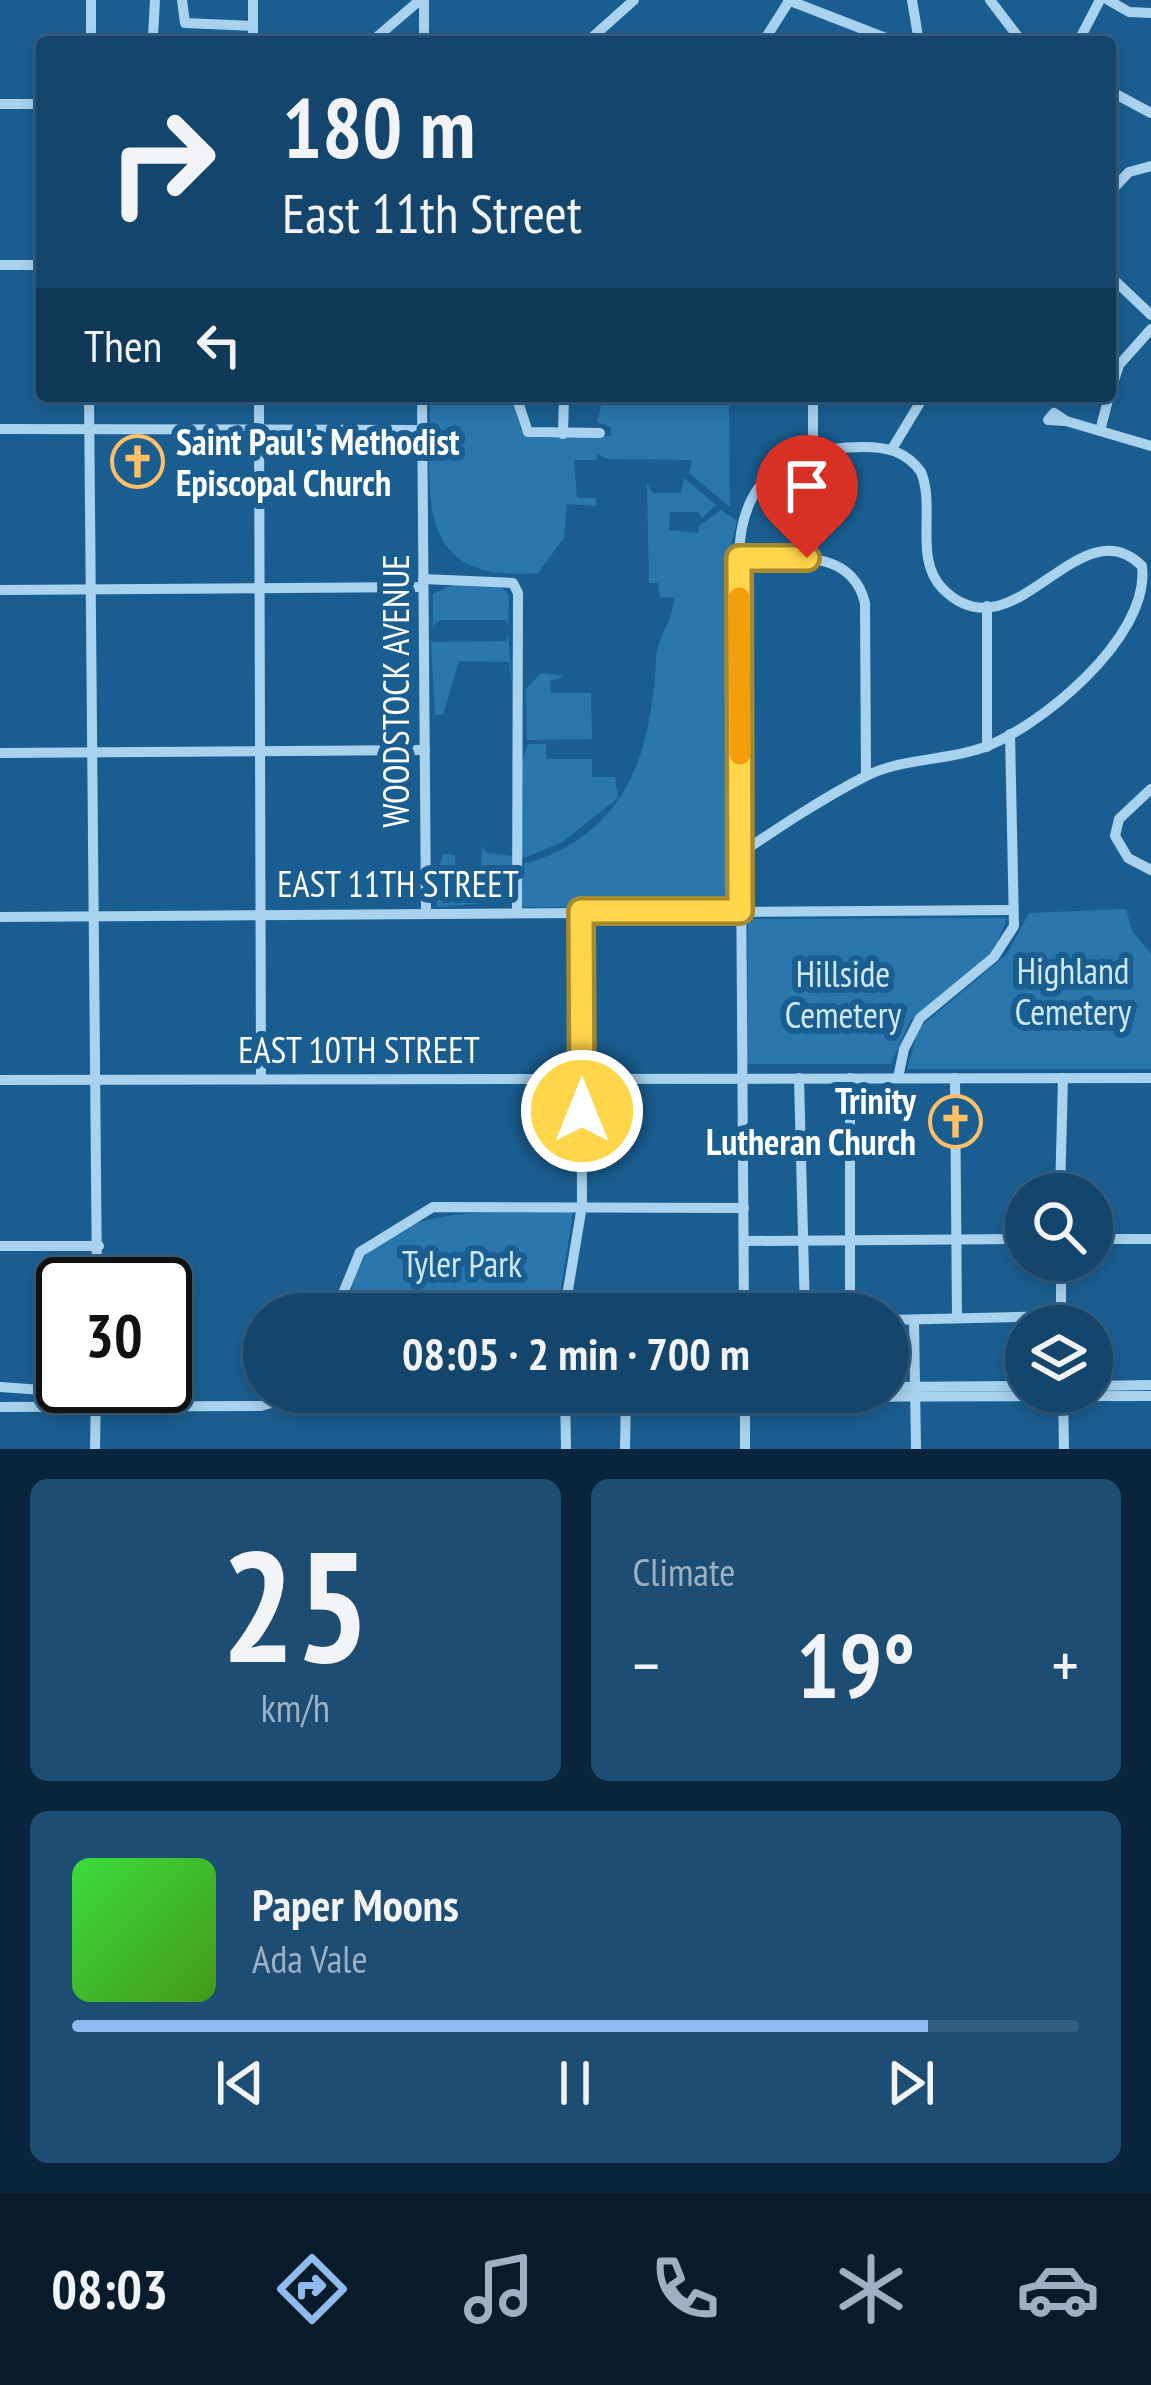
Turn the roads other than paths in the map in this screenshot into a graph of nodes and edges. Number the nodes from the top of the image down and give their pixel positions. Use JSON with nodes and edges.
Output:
{"nodes":[{"id":1,"x":91,"y":0,"type":"edge"},
{"id":2,"x":155,"y":0,"type":"edge"},
{"id":3,"x":182,"y":0,"type":"edge"},
{"id":4,"x":253,"y":0,"type":"edge"},
{"id":5,"x":422,"y":0,"type":"edge"},
{"id":6,"x":634,"y":0,"type":"edge"},
{"id":7,"x":912,"y":0,"type":"edge"},
{"id":8,"x":990,"y":0,"type":"edge"},
{"id":9,"x":1104,"y":0,"type":"edge"},
{"id":10,"x":789,"y":1,"type":"edge"},
{"id":11,"x":1151,"y":13,"type":"edge"},
{"id":12,"x":254,"y":26,"type":"junction"},
{"id":13,"x":91,"y":36,"type":"edge"},
{"id":14,"x":153,"y":36,"type":"dead end"},
{"id":15,"x":254,"y":36,"type":"edge"},
{"id":16,"x":378,"y":36,"type":"edge"},
{"id":17,"x":424,"y":36,"type":"edge"},
{"id":18,"x":594,"y":36,"type":"edge"},
{"id":19,"x":767,"y":36,"type":"edge"},
{"id":20,"x":880,"y":36,"type":"edge"},
{"id":21,"x":919,"y":36,"type":"edge"},
{"id":22,"x":1017,"y":36,"type":"edge"},
{"id":23,"x":1082,"y":36,"type":"edge"},
{"id":24,"x":1116,"y":94,"type":"edge"},
{"id":25,"x":0,"y":104,"type":"edge"},
{"id":26,"x":36,"y":104,"type":"edge"},
{"id":27,"x":1151,"y":113,"type":"edge"},
{"id":28,"x":1151,"y":166,"type":"edge"},
{"id":29,"x":1116,"y":186,"type":"edge"},
{"id":30,"x":0,"y":265,"type":"edge"},
{"id":31,"x":36,"y":265,"type":"edge"},
{"id":32,"x":1116,"y":282,"type":"edge"},
{"id":33,"x":1151,"y":315,"type":"edge"},
{"id":34,"x":1151,"y":329,"type":"edge"},
{"id":35,"x":1116,"y":375,"type":"edge"},
{"id":36,"x":89,"y":402,"type":"edge"},
{"id":37,"x":259,"y":402,"type":"edge"},
{"id":38,"x":422,"y":402,"type":"edge"},
{"id":39,"x":518,"y":402,"type":"edge"},
{"id":40,"x":564,"y":402,"type":"edge"},
{"id":41,"x":813,"y":402,"type":"edge"},
{"id":42,"x":920,"y":402,"type":"edge"},
{"id":43,"x":1108,"y":402,"type":"edge"},
{"id":44,"x":1066,"y":421,"type":"dead end"},
{"id":45,"x":0,"y":428,"type":"edge"},
{"id":46,"x":89,"y":429,"type":"junction"},
{"id":47,"x":259,"y":429,"type":"junction"},
{"id":48,"x":422,"y":430,"type":"junction"},
{"id":49,"x":1100,"y":430,"type":"junction"},
{"id":50,"x":563,"y":434,"type":"junction"},
{"id":51,"x":600,"y":434,"type":"dead end"},
{"id":52,"x":1151,"y":446,"type":"edge"},
{"id":53,"x":892,"y":449,"type":"junction"},
{"id":54,"x":813,"y":451,"type":"junction"},
{"id":55,"x":739,"y":558,"type":"junction"},
{"id":56,"x":424,"y":583,"type":"junction"},
{"id":57,"x":260,"y":588,"type":"junction"},
{"id":58,"x":1150,"y":589,"type":"edge"},
{"id":59,"x":0,"y":590,"type":"edge"},
{"id":60,"x":92,"y":590,"type":"junction"},
{"id":61,"x":987,"y":606,"type":"junction"},
{"id":62,"x":1010,"y":734,"type":"junction"},
{"id":63,"x":986,"y":747,"type":"junction"},
{"id":64,"x":425,"y":750,"type":"junction"},
{"id":65,"x":260,"y":751,"type":"junction"},
{"id":66,"x":0,"y":753,"type":"edge"},
{"id":67,"x":93,"y":753,"type":"junction"},
{"id":68,"x":866,"y":776,"type":"junction"},
{"id":69,"x":1151,"y":789,"type":"edge"},
{"id":70,"x":741,"y":853,"type":"junction"},
{"id":71,"x":1151,"y":870,"type":"edge"},
{"id":72,"x":1013,"y":910,"type":"junction"},
{"id":73,"x":581,"y":911,"type":"junction"},
{"id":74,"x":740,"y":911,"type":"junction"},
{"id":75,"x":518,"y":912,"type":"junction"},
{"id":76,"x":426,"y":913,"type":"junction"},
{"id":77,"x":261,"y":914,"type":"junction"},
{"id":78,"x":96,"y":916,"type":"junction"},
{"id":79,"x":0,"y":917,"type":"edge"},
{"id":80,"x":582,"y":1078,"type":"junction"},
{"id":81,"x":741,"y":1078,"type":"junction"},
{"id":82,"x":799,"y":1078,"type":"junction"},
{"id":83,"x":850,"y":1078,"type":"junction"},
{"id":84,"x":898,"y":1078,"type":"junction"},
{"id":85,"x":955,"y":1078,"type":"junction"},
{"id":86,"x":1063,"y":1078,"type":"junction"},
{"id":87,"x":1151,"y":1078,"type":"edge"},
{"id":88,"x":98,"y":1079,"type":"junction"},
{"id":89,"x":261,"y":1079,"type":"junction"},
{"id":90,"x":0,"y":1080,"type":"edge"},
{"id":91,"x":1061,"y":1173,"type":"edge"},
{"id":92,"x":582,"y":1206,"type":"junction"},
{"id":93,"x":744,"y":1208,"type":"junction"},
{"id":94,"x":1113,"y":1239,"type":"edge"},
{"id":95,"x":1151,"y":1239,"type":"edge"},
{"id":96,"x":800,"y":1240,"type":"junction"},
{"id":97,"x":850,"y":1240,"type":"junction"},
{"id":98,"x":956,"y":1240,"type":"junction"},
{"id":99,"x":1005,"y":1240,"type":"edge"},
{"id":100,"x":745,"y":1241,"type":"junction"},
{"id":101,"x":0,"y":1246,"type":"edge"},
{"id":102,"x":99,"y":1246,"type":"junction"},
{"id":103,"x":99,"y":1257,"type":"edge"},
{"id":104,"x":344,"y":1293,"type":"edge"},
{"id":105,"x":568,"y":1293,"type":"edge"},
{"id":106,"x":744,"y":1293,"type":"edge"},
{"id":107,"x":804,"y":1293,"type":"edge"},
{"id":108,"x":850,"y":1293,"type":"edge"},
{"id":109,"x":957,"y":1318,"type":"junction"},
{"id":110,"x":1005,"y":1319,"type":"edge"},
{"id":111,"x":909,"y":1321,"type":"edge"},
{"id":112,"x":914,"y":1321,"type":"junction"},
{"id":113,"x":1151,"y":1385,"type":"edge"},
{"id":114,"x":1113,"y":1386,"type":"edge"},
{"id":115,"x":0,"y":1388,"type":"edge"},
{"id":116,"x":1005,"y":1388,"type":"edge"},
{"id":117,"x":36,"y":1389,"type":"edge"},
{"id":118,"x":909,"y":1391,"type":"edge"},
{"id":119,"x":909,"y":1392,"type":"edge"},
{"id":120,"x":917,"y":1392,"type":"junction"},
{"id":121,"x":972,"y":1392,"type":"junction"},
{"id":122,"x":1005,"y":1393,"type":"edge"},
{"id":123,"x":1113,"y":1395,"type":"edge"},
{"id":124,"x":1151,"y":1396,"type":"edge"},
{"id":125,"x":192,"y":1405,"type":"edge"},
{"id":126,"x":36,"y":1406,"type":"edge"},
{"id":127,"x":243,"y":1406,"type":"edge"},
{"id":128,"x":0,"y":1407,"type":"edge"},
{"id":129,"x":96,"y":1413,"type":"edge"},
{"id":130,"x":566,"y":1413,"type":"edge"},
{"id":131,"x":626,"y":1413,"type":"edge"},
{"id":132,"x":745,"y":1413,"type":"edge"},
{"id":133,"x":1063,"y":1413,"type":"edge"},
{"id":134,"x":94,"y":1449,"type":"edge"},
{"id":135,"x":566,"y":1449,"type":"edge"},
{"id":136,"x":625,"y":1449,"type":"edge"},
{"id":137,"x":745,"y":1449,"type":"edge"},
{"id":138,"x":916,"y":1449,"type":"edge"},
{"id":139,"x":1064,"y":1449,"type":"edge"}],
"edges":[{"from":1,"to":13,"type":"street"},
{"from":2,"to":14,"type":"street"},
{"from":3,"to":12,"type":"street"},
{"from":4,"to":12,"type":"street"},
{"from":5,"to":16,"type":"street"},
{"from":5,"to":17,"type":"street"},
{"from":6,"to":18,"type":"street"},
{"from":7,"to":21,"type":"street"},
{"from":8,"to":22,"type":"street"},
{"from":9,"to":11,"type":"street"},
{"from":9,"to":23,"type":"street"},
{"from":10,"to":19,"type":"street"},
{"from":10,"to":20,"type":"street"},
{"from":12,"to":15,"type":"street"},
{"from":24,"to":27,"type":"street"},
{"from":25,"to":26,"type":"street"},
{"from":28,"to":29,"type":"street"},
{"from":30,"to":31,"type":"street"},
{"from":32,"to":33,"type":"street"},
{"from":34,"to":35,"type":"street"},
{"from":36,"to":46,"type":"street"},
{"from":37,"to":47,"type":"street"},
{"from":38,"to":48,"type":"street","name":"WOODSTOCK AVENUE"},
{"from":39,"to":50,"type":"street"},
{"from":40,"to":50,"type":"street"},
{"from":41,"to":54,"type":"street"},
{"from":42,"to":53,"type":"street"},
{"from":43,"to":49,"type":"street"},
{"from":44,"to":49,"type":"street"},
{"from":45,"to":46,"type":"street"},
{"from":46,"to":47,"type":"street"},
{"from":46,"to":60,"type":"street"},
{"from":47,"to":48,"type":"street"},
{"from":47,"to":57,"type":"street"},
{"from":48,"to":56,"type":"street","name":"WOODSTOCK AVENUE"},
{"from":49,"to":52,"type":"street"},
{"from":50,"to":51,"type":"street"},
{"from":53,"to":54,"type":"street"},
{"from":53,"to":61,"type":"street"},
{"from":54,"to":55,"type":"street"},
{"from":55,"to":68,"type":"street"},
{"from":55,"to":70,"type":"street"},
{"from":56,"to":57,"type":"street"},
{"from":56,"to":64,"type":"street","name":"WOODSTOCK AVENUE"},
{"from":56,"to":75,"type":"street"},
{"from":57,"to":60,"type":"street"},
{"from":57,"to":65,"type":"street"},
{"from":58,"to":61,"type":"street"},
{"from":58,"to":62,"type":"street"},
{"from":59,"to":60,"type":"street"},
{"from":60,"to":67,"type":"street"},
{"from":61,"to":63,"type":"street"},
{"from":62,"to":63,"type":"street"},
{"from":62,"to":72,"type":"street"},
{"from":63,"to":68,"type":"street"},
{"from":64,"to":65,"type":"street"},
{"from":64,"to":76,"type":"street","name":"WOODSTOCK AVENUE"},
{"from":65,"to":67,"type":"street"},
{"from":65,"to":77,"type":"street"},
{"from":66,"to":67,"type":"street"},
{"from":67,"to":78,"type":"street"},
{"from":68,"to":70,"type":"street"},
{"from":69,"to":71,"type":"street"},
{"from":70,"to":74,"type":"street"},
{"from":72,"to":74,"type":"street","name":"EAST 11TH STREET"},
{"from":72,"to":84,"type":"street"},
{"from":73,"to":74,"type":"street","name":"EAST 11TH STREET"},
{"from":73,"to":75,"type":"street","name":"EAST 11TH STREET"},
{"from":73,"to":80,"type":"street"},
{"from":74,"to":81,"type":"street"},
{"from":75,"to":76,"type":"street","name":"EAST 11TH STREET"},
{"from":76,"to":77,"type":"street","name":"EAST 11TH STREET"},
{"from":77,"to":78,"type":"street","name":"EAST 11TH STREET"},
{"from":77,"to":89,"type":"street"},
{"from":78,"to":79,"type":"street","name":"EAST 11TH STREET"},
{"from":78,"to":88,"type":"street"},
{"from":80,"to":81,"type":"street","name":"EAST 10TH STREET"},
{"from":80,"to":89,"type":"street","name":"EAST 10TH STREET"},
{"from":80,"to":92,"type":"street"},
{"from":81,"to":82,"type":"street","name":"EAST 10TH STREET"},
{"from":81,"to":93,"type":"street"},
{"from":82,"to":83,"type":"street","name":"EAST 10TH STREET"},
{"from":82,"to":96,"type":"street"},
{"from":83,"to":84,"type":"street","name":"EAST 10TH STREET"},
{"from":83,"to":97,"type":"street"},
{"from":84,"to":85,"type":"street","name":"EAST 10TH STREET"},
{"from":85,"to":86,"type":"street","name":"EAST 10TH STREET"},
{"from":85,"to":98,"type":"street"},
{"from":86,"to":87,"type":"street","name":"EAST 10TH STREET"},
{"from":86,"to":91,"type":"street"},
{"from":88,"to":89,"type":"street","name":"EAST 10TH STREET"},
{"from":88,"to":90,"type":"street","name":"EAST 10TH STREET"},
{"from":88,"to":102,"type":"street"},
{"from":92,"to":93,"type":"street"},
{"from":92,"to":104,"type":"street"},
{"from":92,"to":105,"type":"street"},
{"from":93,"to":100,"type":"street"},
{"from":94,"to":95,"type":"street"},
{"from":96,"to":97,"type":"street"},
{"from":96,"to":100,"type":"street"},
{"from":96,"to":107,"type":"street"},
{"from":97,"to":98,"type":"street"},
{"from":97,"to":108,"type":"street"},
{"from":98,"to":99,"type":"street"},
{"from":98,"to":109,"type":"street"},
{"from":100,"to":106,"type":"street"},
{"from":101,"to":102,"type":"street"},
{"from":102,"to":103,"type":"street"},
{"from":109,"to":110,"type":"street"},
{"from":109,"to":112,"type":"street"},
{"from":111,"to":112,"type":"street"},
{"from":112,"to":120,"type":"street"},
{"from":113,"to":114,"type":"street"},
{"from":115,"to":117,"type":"street"},
{"from":116,"to":121,"type":"street"},
{"from":118,"to":120,"type":"street"},
{"from":119,"to":120,"type":"street"},
{"from":120,"to":121,"type":"street"},
{"from":120,"to":138,"type":"street"},
{"from":121,"to":122,"type":"street"},
{"from":123,"to":124,"type":"street"},
{"from":125,"to":127,"type":"street"},
{"from":126,"to":128,"type":"street"},
{"from":129,"to":134,"type":"street"},
{"from":130,"to":135,"type":"street"},
{"from":131,"to":136,"type":"street"},
{"from":132,"to":137,"type":"street"},
{"from":133,"to":139,"type":"street"}]}
